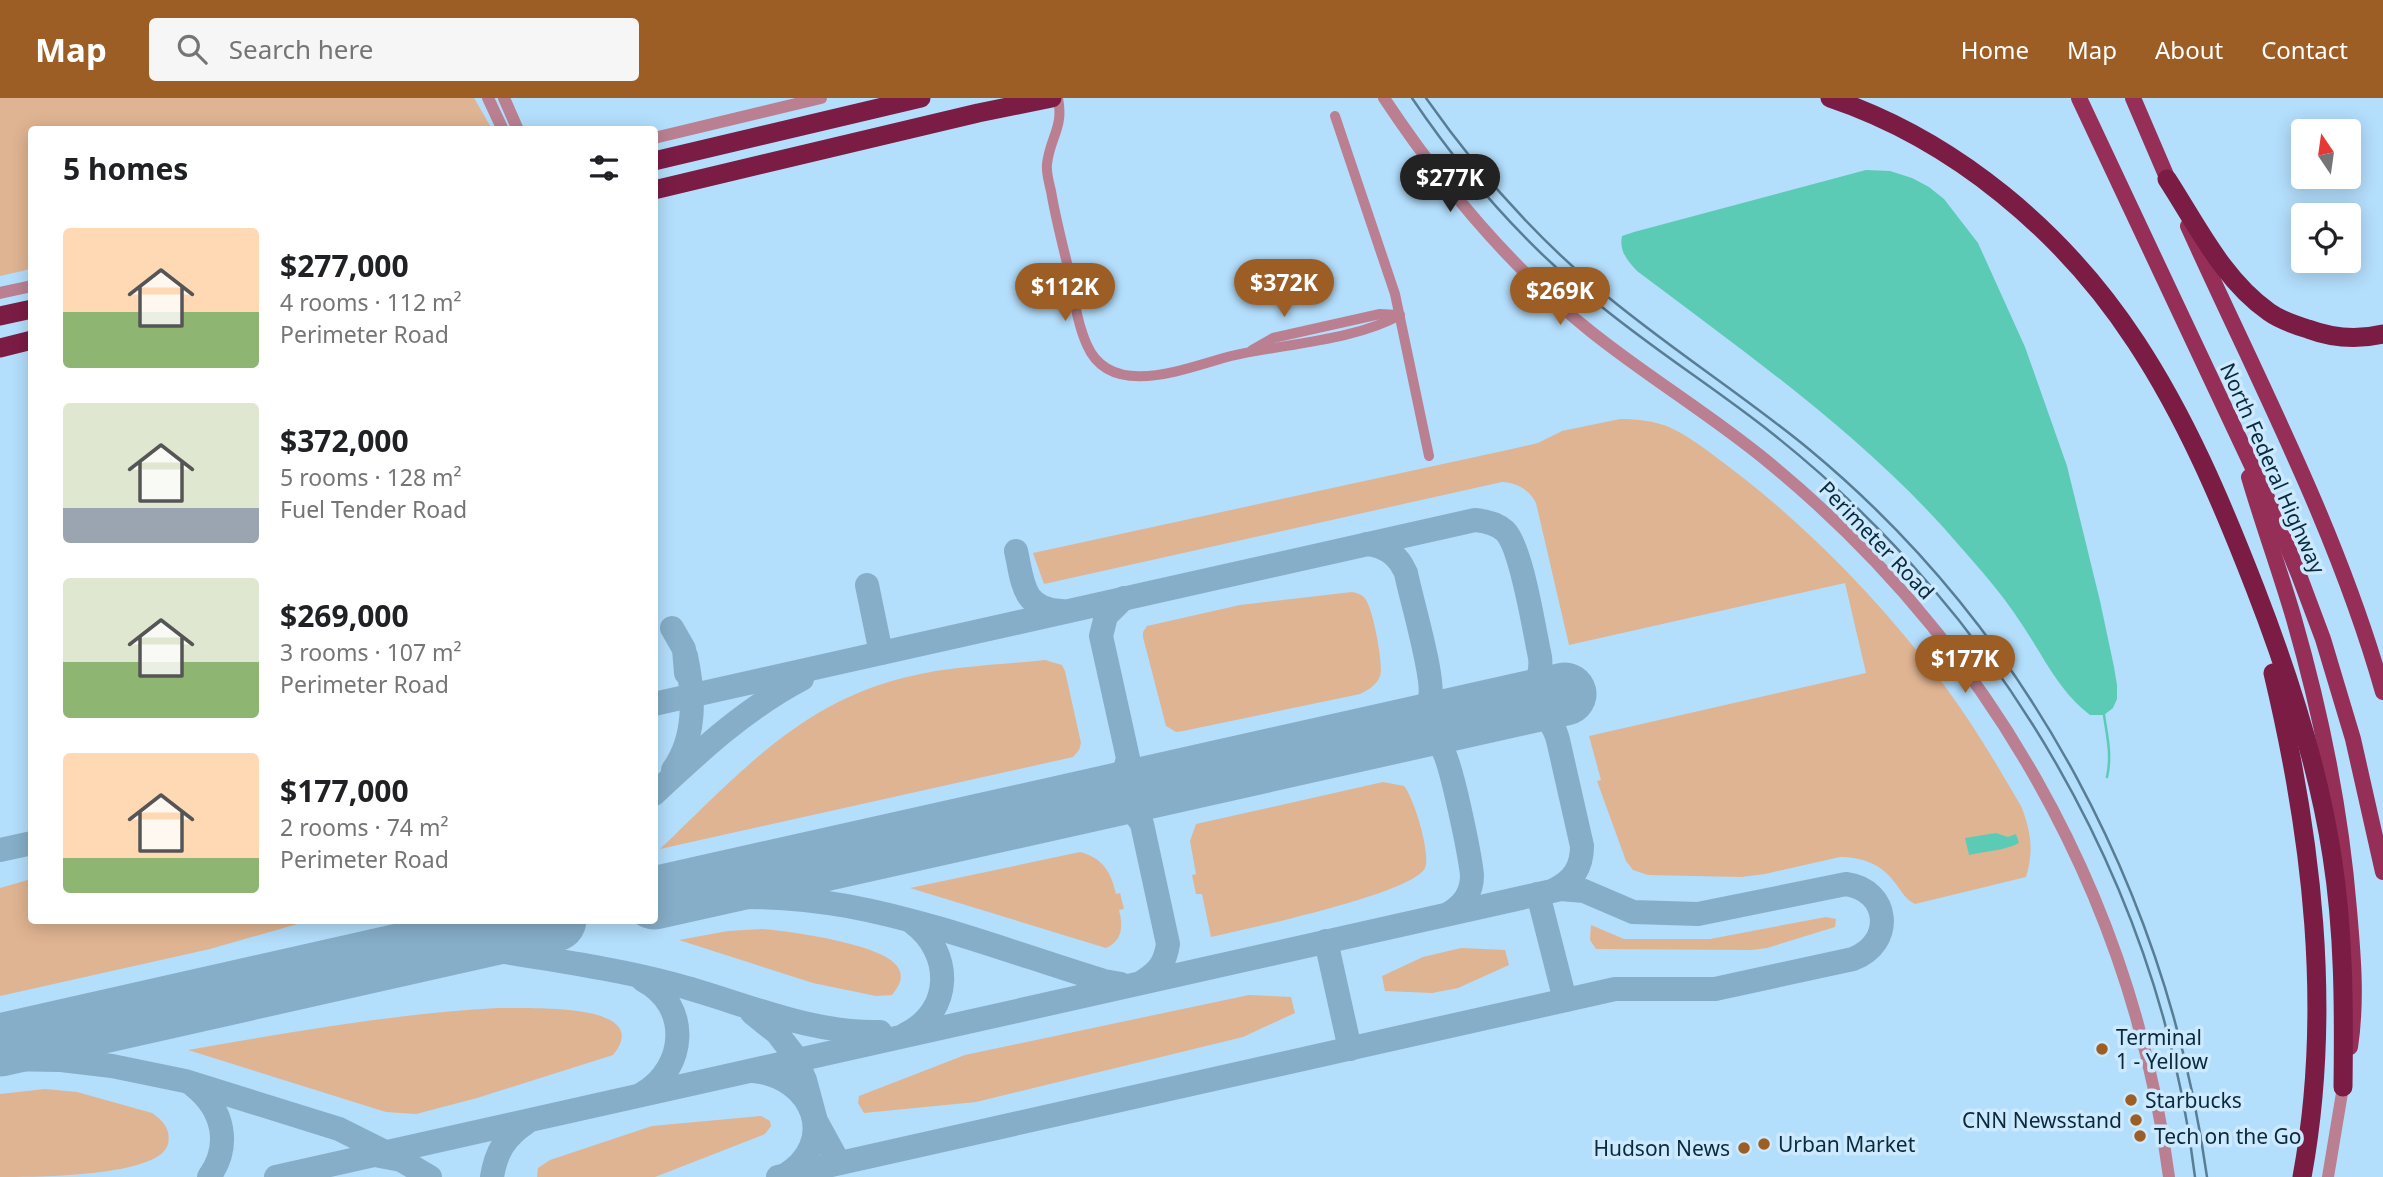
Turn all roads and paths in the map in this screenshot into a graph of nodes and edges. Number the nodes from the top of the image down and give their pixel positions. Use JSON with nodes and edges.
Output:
{"nodes":[{"id":1,"x":488,"y":98,"type":"edge"},
{"id":2,"x":505,"y":98,"type":"edge"},
{"id":3,"x":821,"y":98,"type":"edge"},
{"id":4,"x":921,"y":98,"type":"edge"},
{"id":5,"x":1052,"y":98,"type":"edge"},
{"id":6,"x":1058,"y":98,"type":"edge"},
{"id":7,"x":1384,"y":98,"type":"edge"},
{"id":8,"x":1830,"y":98,"type":"edge"},
{"id":9,"x":2078,"y":98,"type":"edge"},
{"id":10,"x":2133,"y":98,"type":"edge"},
{"id":11,"x":1335,"y":116,"type":"dead end"},
{"id":12,"x":501,"y":126,"type":"edge"},
{"id":13,"x":516,"y":126,"type":"edge"},
{"id":14,"x":658,"y":137,"type":"edge"},
{"id":15,"x":658,"y":160,"type":"edge"},
{"id":16,"x":2167,"y":179,"type":"junction"},
{"id":17,"x":658,"y":189,"type":"edge"},
{"id":18,"x":28,"y":287,"type":"edge"},
{"id":19,"x":0,"y":293,"type":"edge"},
{"id":20,"x":28,"y":310,"type":"edge"},
{"id":21,"x":1400,"y":315,"type":"junction"},
{"id":22,"x":0,"y":316,"type":"edge"},
{"id":23,"x":2383,"y":334,"type":"edge"},
{"id":24,"x":28,"y":341,"type":"edge"},
{"id":25,"x":0,"y":348,"type":"edge"},
{"id":26,"x":2237,"y":438,"type":"junction"},
{"id":27,"x":1429,"y":456,"type":"dead end"},
{"id":28,"x":2245,"y":563,"type":"junction"},
{"id":29,"x":2357,"y":611,"type":"junction"},
{"id":30,"x":2383,"y":664,"type":"edge"},
{"id":31,"x":2383,"y":692,"type":"edge"},
{"id":32,"x":2383,"y":872,"type":"edge"},
{"id":33,"x":2343,"y":1087,"type":"junction"},
{"id":34,"x":2169,"y":1177,"type":"edge"},
{"id":35,"x":2302,"y":1177,"type":"edge"},
{"id":36,"x":2328,"y":1177,"type":"edge"}],
"edges":[{"from":1,"to":12,"type":"street"},
{"from":2,"to":13,"type":"street"},
{"from":3,"to":14,"type":"street"},
{"from":4,"to":15,"type":"highway"},
{"from":5,"to":17,"type":"highway"},
{"from":6,"to":21,"type":"street"},
{"from":7,"to":34,"type":"street","name":"Perimeter Road"},
{"from":8,"to":28,"type":"highway"},
{"from":9,"to":26,"type":"main road","name":"North Federal Highway"},
{"from":10,"to":16,"type":"main road","name":"North Federal Highway"},
{"from":11,"to":21,"type":"street"},
{"from":16,"to":23,"type":"highway"},
{"from":16,"to":29,"type":"main road","name":"North Federal Highway"},
{"from":18,"to":19,"type":"street"},
{"from":20,"to":22,"type":"highway"},
{"from":21,"to":27,"type":"street"},
{"from":24,"to":25,"type":"highway"},
{"from":26,"to":32,"type":"main road","name":"North Federal Highway"},
{"from":26,"to":33,"type":"main road"},
{"from":28,"to":33,"type":"highway"},
{"from":28,"to":35,"type":"highway"},
{"from":29,"to":30,"type":"main road"},
{"from":29,"to":31,"type":"main road","name":"North Federal Highway"},
{"from":33,"to":36,"type":"street"}]}
